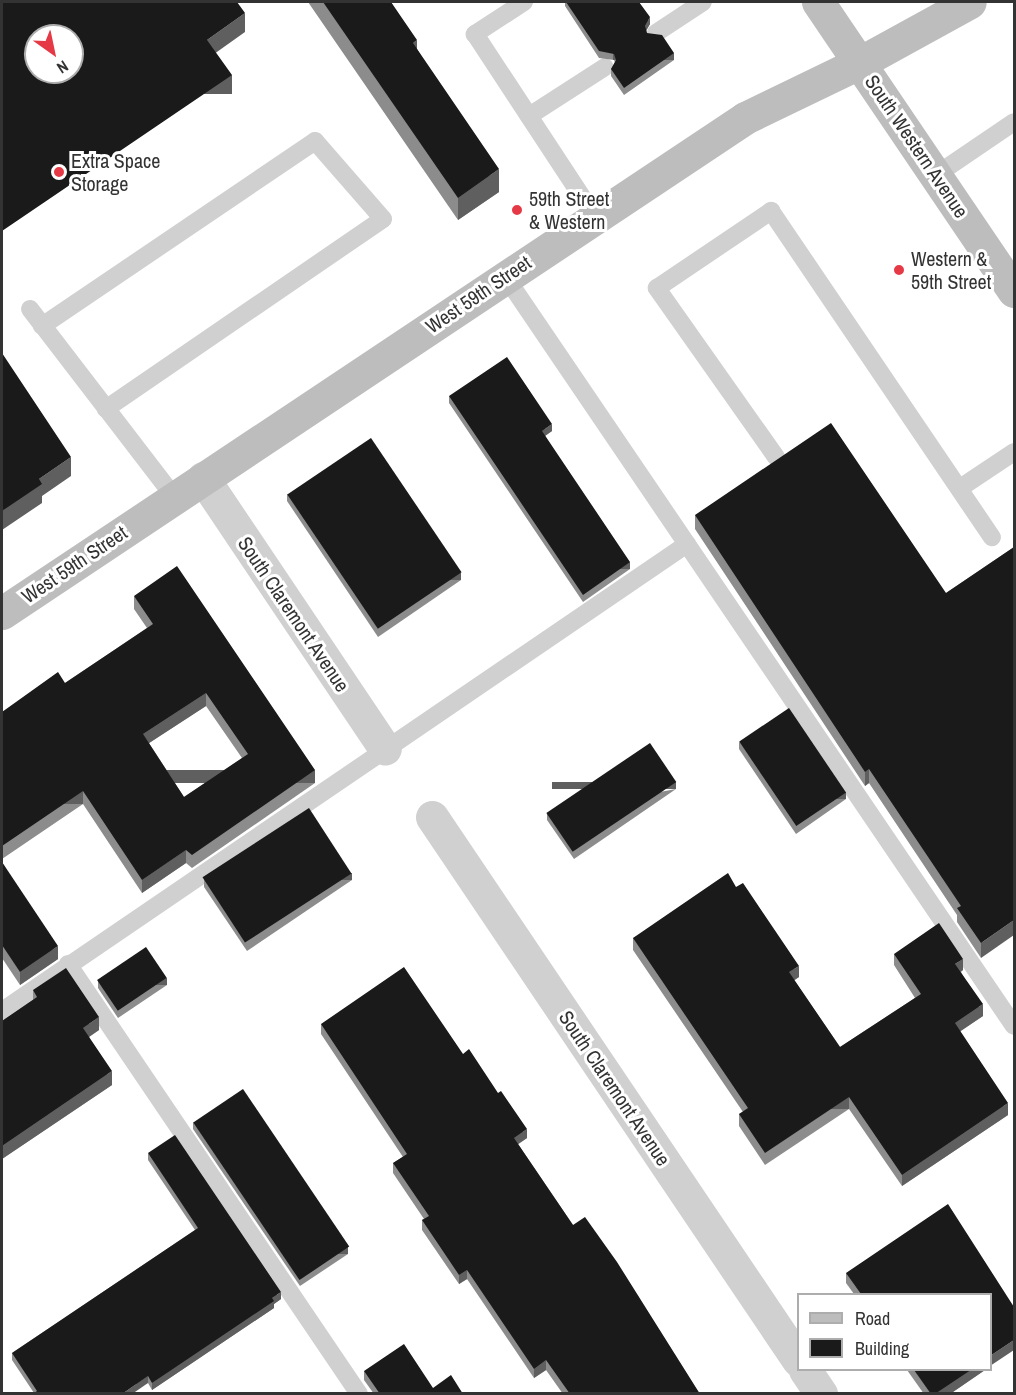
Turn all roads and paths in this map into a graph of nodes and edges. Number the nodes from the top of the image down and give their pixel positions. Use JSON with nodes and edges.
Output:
{"nodes":[{"id":1,"x":524,"y":2,"type":"edge"},
{"id":2,"x":703,"y":2,"type":"edge"},
{"id":3,"x":818,"y":2,"type":"edge"},
{"id":4,"x":970,"y":2,"type":"edge"},
{"id":5,"x":656,"y":33,"type":"edge"},
{"id":6,"x":861,"y":62,"type":"junction"},
{"id":7,"x":605,"y":67,"type":"dead end"},
{"id":8,"x":529,"y":116,"type":"junction"},
{"id":9,"x":1014,"y":122,"type":"edge"},
{"id":10,"x":936,"y":175,"type":"junction"},
{"id":11,"x":595,"y":217,"type":"junction"},
{"id":12,"x":505,"y":276,"type":"junction"},
{"id":13,"x":1014,"y":290,"type":"edge"},
{"id":14,"x":30,"y":309,"type":"dead end"},
{"id":15,"x":42,"y":326,"type":"junction"},
{"id":16,"x":106,"y":409,"type":"junction"},
{"id":17,"x":1014,"y":452,"type":"edge"},
{"id":18,"x":776,"y":458,"type":"edge"},
{"id":19,"x":203,"y":478,"type":"junction"},
{"id":20,"x":960,"y":488,"type":"junction"},
{"id":21,"x":174,"y":498,"type":"junction"},
{"id":22,"x":992,"y":537,"type":"dead end"},
{"id":23,"x":687,"y":544,"type":"junction"},
{"id":24,"x":2,"y":613,"type":"edge"},
{"id":25,"x":385,"y":749,"type":"junction"},
{"id":26,"x":432,"y":817,"type":"dead end"},
{"id":27,"x":68,"y":964,"type":"junction"},
{"id":28,"x":2,"y":1011,"type":"edge"},
{"id":29,"x":1014,"y":1026,"type":"edge"},
{"id":30,"x":797,"y":1359,"type":"edge"},
{"id":31,"x":806,"y":1371,"type":"edge"},
{"id":32,"x":359,"y":1394,"type":"edge"},
{"id":33,"x":821,"y":1394,"type":"edge"}],
"edges":[{"from":1,"to":8,"type":"lane"},
{"from":2,"to":5,"type":"lane"},
{"from":3,"to":6,"type":"street","name":"South Western Avenue"},
{"from":4,"to":6,"type":"street","name":"West 59th Street"},
{"from":6,"to":10,"type":"street","name":"South Western Avenue"},
{"from":6,"to":11,"type":"street","name":"West 59th Street"},
{"from":7,"to":8,"type":"lane"},
{"from":8,"to":11,"type":"lane"},
{"from":9,"to":10,"type":"lane"},
{"from":10,"to":13,"type":"street","name":"South Western Avenue"},
{"from":11,"to":12,"type":"street","name":"West 59th Street"},
{"from":12,"to":19,"type":"street","name":"West 59th Street"},
{"from":12,"to":23,"type":"lane"},
{"from":14,"to":15,"type":"lane"},
{"from":15,"to":16,"type":"lane"},
{"from":15,"to":16,"type":"lane"},
{"from":16,"to":21,"type":"lane"},
{"from":17,"to":20,"type":"lane"},
{"from":18,"to":20,"type":"lane"},
{"from":19,"to":21,"type":"street","name":"West 59th Street"},
{"from":19,"to":25,"type":"street","name":"South Claremont Avenue"},
{"from":20,"to":22,"type":"lane"},
{"from":21,"to":24,"type":"street","name":"West 59th Street"},
{"from":23,"to":25,"type":"lane"},
{"from":23,"to":29,"type":"lane"},
{"from":25,"to":27,"type":"lane"},
{"from":26,"to":30,"type":"street","name":"South Claremont Avenue"},
{"from":27,"to":28,"type":"lane"},
{"from":27,"to":32,"type":"lane"},
{"from":31,"to":33,"type":"street"}]}
